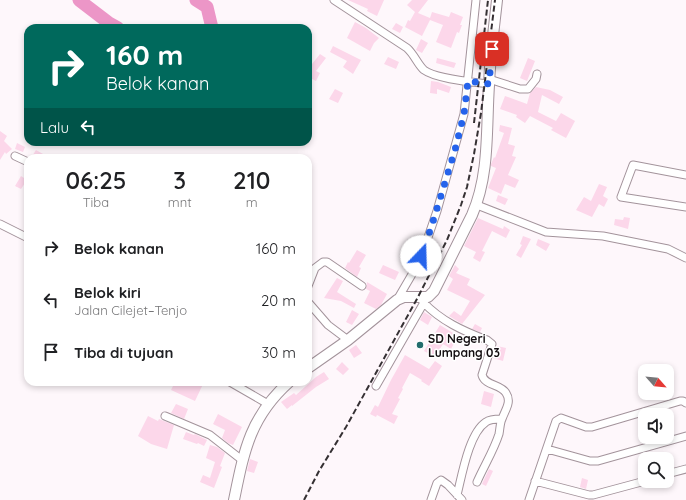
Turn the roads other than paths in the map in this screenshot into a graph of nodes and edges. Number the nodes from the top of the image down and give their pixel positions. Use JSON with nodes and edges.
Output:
{"nodes":[{"id":1,"x":334,"y":0,"type":"edge"},
{"id":2,"x":476,"y":0,"type":"edge"},
{"id":3,"x":497,"y":0,"type":"edge"},
{"id":4,"x":537,"y":74,"type":"dead end"},
{"id":5,"x":468,"y":81,"type":"junction"},
{"id":6,"x":489,"y":81,"type":"junction"},
{"id":7,"x":14,"y":156,"type":"dead end"},
{"id":8,"x":24,"y":160,"type":"edge"},
{"id":9,"x":686,"y":175,"type":"edge"},
{"id":10,"x":477,"y":205,"type":"junction"},
{"id":11,"x":686,"y":206,"type":"edge"},
{"id":12,"x":0,"y":224,"type":"edge"},
{"id":13,"x":24,"y":236,"type":"edge"},
{"id":14,"x":686,"y":258,"type":"edge"},
{"id":15,"x":312,"y":276,"type":"edge"},
{"id":16,"x":362,"y":286,"type":"dead end"},
{"id":17,"x":398,"y":300,"type":"junction"},
{"id":18,"x":426,"y":300,"type":"junction"},
{"id":19,"x":312,"y":307,"type":"edge"},
{"id":20,"x":348,"y":340,"type":"junction"},
{"id":21,"x":312,"y":365,"type":"edge"},
{"id":22,"x":237,"y":386,"type":"edge"},
{"id":23,"x":285,"y":386,"type":"edge"},
{"id":24,"x":376,"y":386,"type":"dead end"},
{"id":25,"x":686,"y":403,"type":"edge"},
{"id":26,"x":268,"y":404,"type":"junction"},
{"id":27,"x":165,"y":416,"type":"dead end"},
{"id":28,"x":501,"y":419,"type":"junction"},
{"id":29,"x":686,"y":436,"type":"edge"},
{"id":30,"x":547,"y":449,"type":"junction"},
{"id":31,"x":242,"y":460,"type":"junction"},
{"id":32,"x":686,"y":469,"type":"edge"},
{"id":33,"x":674,"y":472,"type":"edge"},
{"id":34,"x":477,"y":482,"type":"dead end"},
{"id":35,"x":535,"y":482,"type":"junction"},
{"id":36,"x":638,"y":483,"type":"edge"},
{"id":37,"x":460,"y":499,"type":"edge"},
{"id":38,"x":234,"y":500,"type":"edge"},
{"id":39,"x":431,"y":500,"type":"edge"},
{"id":40,"x":529,"y":500,"type":"edge"}],
"edges":[{"from":1,"to":5,"type":"street"},
{"from":2,"to":5,"type":"street"},
{"from":3,"to":6,"type":"main road"},
{"from":4,"to":6,"type":"street"},
{"from":5,"to":6,"type":"street"},
{"from":5,"to":17,"type":"street"},
{"from":6,"to":10,"type":"main road"},
{"from":7,"to":8,"type":"street"},
{"from":9,"to":11,"type":"street"},
{"from":10,"to":14,"type":"street"},
{"from":10,"to":18,"type":"main road"},
{"from":12,"to":13,"type":"street"},
{"from":15,"to":16,"type":"street"},
{"from":17,"to":18,"type":"main road"},
{"from":17,"to":20,"type":"main road"},
{"from":18,"to":24,"type":"street"},
{"from":18,"to":28,"type":"street"},
{"from":19,"to":20,"type":"street"},
{"from":20,"to":21,"type":"main road"},
{"from":22,"to":26,"type":"street"},
{"from":23,"to":26,"type":"main road"},
{"from":25,"to":30,"type":"street"},
{"from":26,"to":31,"type":"main road"},
{"from":27,"to":31,"type":"street"},
{"from":28,"to":34,"type":"street"},
{"from":28,"to":37,"type":"street"},
{"from":29,"to":30,"type":"street"},
{"from":30,"to":35,"type":"street"},
{"from":31,"to":38,"type":"main road"},
{"from":32,"to":33,"type":"street"},
{"from":35,"to":36,"type":"street"},
{"from":35,"to":40,"type":"street"},
{"from":37,"to":39,"type":"street"}]}
